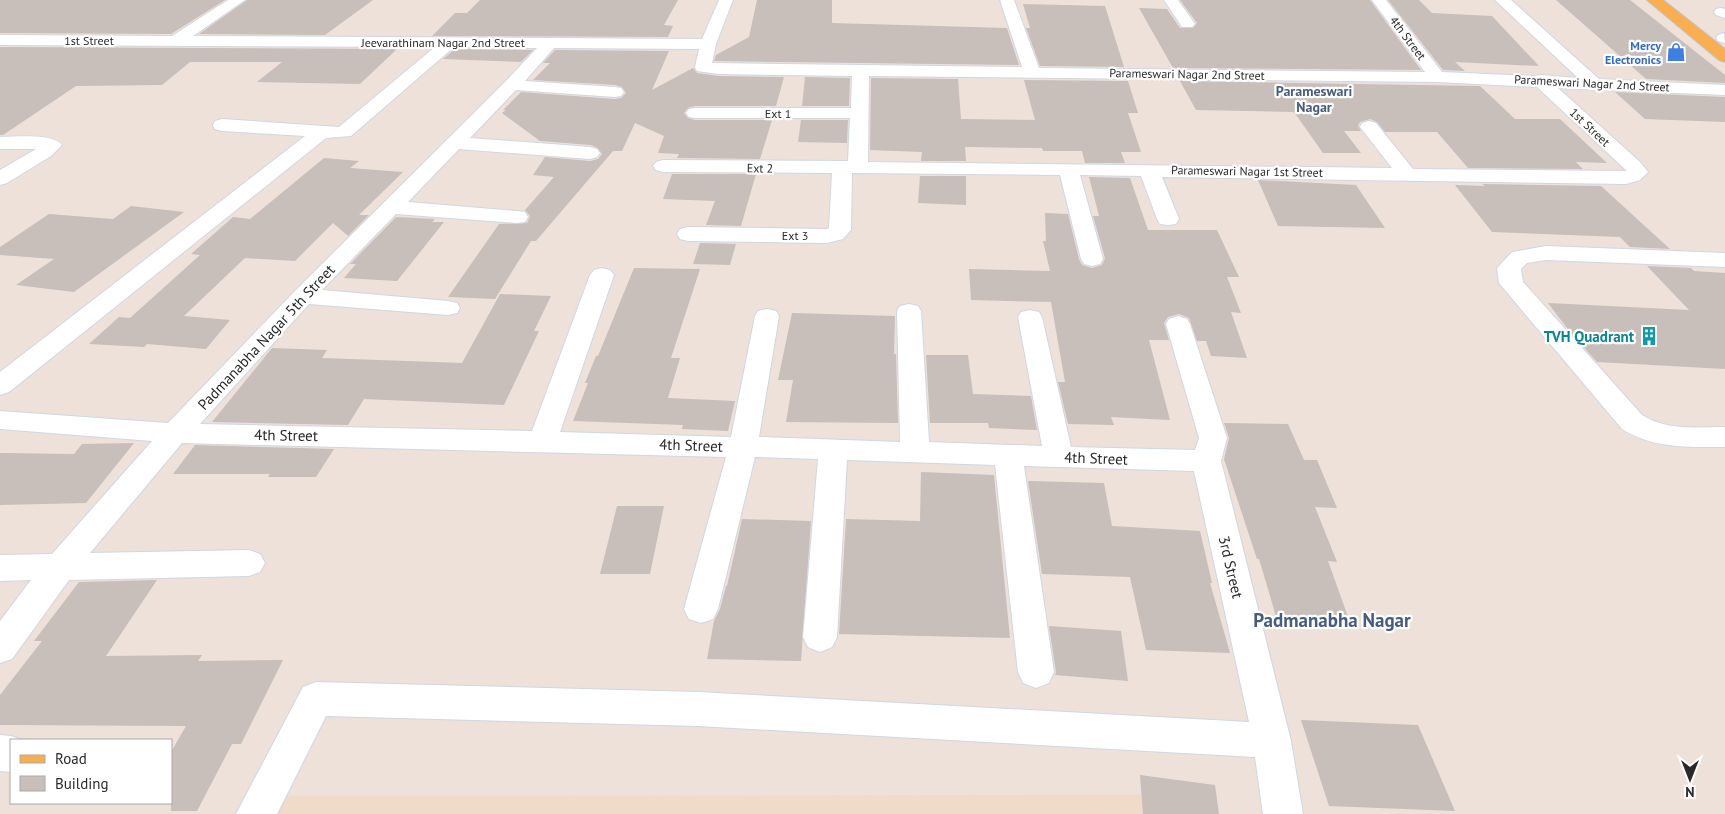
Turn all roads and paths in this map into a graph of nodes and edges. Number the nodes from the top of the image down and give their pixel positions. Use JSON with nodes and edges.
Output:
{"nodes":[{"id":1,"x":238,"y":0,"type":"edge"},
{"id":2,"x":726,"y":0,"type":"edge"},
{"id":3,"x":1007,"y":0,"type":"edge"},
{"id":4,"x":1171,"y":0,"type":"edge"},
{"id":5,"x":1379,"y":0,"type":"edge"},
{"id":6,"x":1502,"y":0,"type":"edge"},
{"id":7,"x":1654,"y":0,"type":"edge"},
{"id":8,"x":1674,"y":0,"type":"edge"},
{"id":9,"x":1188,"y":24,"type":"dead end"},
{"id":10,"x":1725,"y":38,"type":"edge"},
{"id":11,"x":177,"y":40,"type":"junction"},
{"id":12,"x":1,"y":41,"type":"edge"},
{"id":13,"x":451,"y":42,"type":"junction"},
{"id":14,"x":551,"y":42,"type":"junction"},
{"id":15,"x":708,"y":44,"type":"junction"},
{"id":16,"x":1725,"y":57,"type":"edge"},
{"id":17,"x":861,"y":71,"type":"junction"},
{"id":18,"x":1032,"y":72,"type":"junction"},
{"id":19,"x":1437,"y":76,"type":"junction"},
{"id":20,"x":1540,"y":80,"type":"junction"},
{"id":21,"x":1593,"y":83,"type":"junction"},
{"id":22,"x":512,"y":85,"type":"junction"},
{"id":23,"x":1725,"y":90,"type":"edge"},
{"id":24,"x":615,"y":92,"type":"dead end"},
{"id":25,"x":695,"y":113,"type":"dead end"},
{"id":26,"x":861,"y":113,"type":"junction"},
{"id":27,"x":222,"y":125,"type":"dead end"},
{"id":28,"x":1369,"y":127,"type":"dead end"},
{"id":29,"x":322,"y":132,"type":"junction"},
{"id":30,"x":0,"y":143,"type":"edge"},
{"id":31,"x":456,"y":143,"type":"junction"},
{"id":32,"x":590,"y":153,"type":"dead end"},
{"id":33,"x":663,"y":166,"type":"dead end"},
{"id":34,"x":850,"y":168,"type":"junction"},
{"id":35,"x":1068,"y":168,"type":"junction"},
{"id":36,"x":1149,"y":170,"type":"junction"},
{"id":37,"x":1407,"y":174,"type":"junction"},
{"id":38,"x":1636,"y":175,"type":"joint"},
{"id":39,"x":0,"y":179,"type":"edge"},
{"id":40,"x":391,"y":207,"type":"junction"},
{"id":41,"x":517,"y":217,"type":"dead end"},
{"id":42,"x":1168,"y":218,"type":"dead end"},
{"id":43,"x":688,"y":234,"type":"dead end"},
{"id":44,"x":1092,"y":259,"type":"dead end"},
{"id":45,"x":1725,"y":260,"type":"edge"},
{"id":46,"x":602,"y":275,"type":"dead end"},
{"id":47,"x":303,"y":296,"type":"junction"},
{"id":48,"x":448,"y":308,"type":"dead end"},
{"id":49,"x":909,"y":311,"type":"dead end"},
{"id":50,"x":767,"y":316,"type":"dead end"},
{"id":51,"x":1030,"y":317,"type":"dead end"},
{"id":52,"x":1178,"y":324,"type":"dead end"},
{"id":53,"x":0,"y":386,"type":"edge"},
{"id":54,"x":0,"y":420,"type":"edge"},
{"id":55,"x":175,"y":433,"type":"junction"},
{"id":56,"x":1725,"y":437,"type":"edge"},
{"id":57,"x":544,"y":441,"type":"junction"},
{"id":58,"x":743,"y":447,"type":"junction"},
{"id":59,"x":833,"y":450,"type":"junction"},
{"id":60,"x":915,"y":452,"type":"junction"},
{"id":61,"x":1008,"y":455,"type":"junction"},
{"id":62,"x":1058,"y":457,"type":"junction"},
{"id":63,"x":1206,"y":461,"type":"junction"},
{"id":64,"x":249,"y":563,"type":"dead end"},
{"id":65,"x":0,"y":568,"type":"edge"},
{"id":66,"x":59,"y":568,"type":"junction"},
{"id":67,"x":701,"y":609,"type":"dead end"},
{"id":68,"x":820,"y":637,"type":"dead end"},
{"id":69,"x":0,"y":648,"type":"edge"},
{"id":70,"x":1036,"y":672,"type":"dead end"},
{"id":71,"x":1272,"y":741,"type":"junction"},
{"id":72,"x":256,"y":814,"type":"edge"},
{"id":73,"x":1283,"y":814,"type":"edge"}],
"edges":[{"from":1,"to":11,"type":"street"},
{"from":2,"to":15,"type":"street"},
{"from":3,"to":18,"type":"street"},
{"from":4,"to":9,"type":"street"},
{"from":5,"to":19,"type":"street","name":"4th Street"},
{"from":6,"to":21,"type":"street"},
{"from":7,"to":16,"type":"main road"},
{"from":8,"to":10,"type":"main road"},
{"from":11,"to":12,"type":"street","name":"1st Street"},
{"from":11,"to":13,"type":"street","name":"Jeevarathinam Nagar 2nd Street"},
{"from":13,"to":14,"type":"street","name":"Jeevarathinam Nagar 2nd Street"},
{"from":13,"to":29,"type":"street"},
{"from":14,"to":15,"type":"street","name":"Jeevarathinam Nagar 2nd Street"},
{"from":14,"to":22,"type":"street","name":"Padmanabha Nagar 5th Street"},
{"from":15,"to":17,"type":"street","name":"Parameswari Nagar 2nd Street"},
{"from":17,"to":18,"type":"street","name":"Parameswari Nagar 2nd Street"},
{"from":17,"to":26,"type":"street","name":"Ext 3"},
{"from":18,"to":19,"type":"street","name":"Parameswari Nagar 2nd Street"},
{"from":19,"to":20,"type":"street","name":"Parameswari Nagar 2nd Street"},
{"from":20,"to":21,"type":"street","name":"Parameswari Nagar 2nd Street"},
{"from":20,"to":38,"type":"street","name":"1st Street"},
{"from":21,"to":23,"type":"street","name":"Parameswari Nagar 2nd Street"},
{"from":22,"to":24,"type":"street"},
{"from":22,"to":31,"type":"street","name":"Padmanabha Nagar 5th Street"},
{"from":25,"to":26,"type":"street","name":"Ext 1"},
{"from":26,"to":34,"type":"street","name":"Ext 3"},
{"from":27,"to":29,"type":"street"},
{"from":28,"to":37,"type":"street"},
{"from":29,"to":53,"type":"street"},
{"from":30,"to":39,"type":"street"},
{"from":31,"to":32,"type":"street"},
{"from":31,"to":40,"type":"street","name":"Padmanabha Nagar 5th Street"},
{"from":33,"to":34,"type":"street","name":"Ext 2"},
{"from":34,"to":35,"type":"street","name":"Parameswari Nagar 1st Street"},
{"from":34,"to":43,"type":"street","name":"Ext 3"},
{"from":35,"to":36,"type":"street","name":"Parameswari Nagar 1st Street"},
{"from":35,"to":44,"type":"street"},
{"from":36,"to":37,"type":"street","name":"Parameswari Nagar 1st Street"},
{"from":36,"to":42,"type":"street"},
{"from":37,"to":38,"type":"street","name":"Parameswari Nagar 1st Street"},
{"from":40,"to":41,"type":"street"},
{"from":40,"to":47,"type":"street","name":"Padmanabha Nagar 5th Street"},
{"from":45,"to":56,"type":"street"},
{"from":46,"to":57,"type":"street"},
{"from":47,"to":48,"type":"street"},
{"from":47,"to":55,"type":"street","name":"Padmanabha Nagar 5th Street"},
{"from":49,"to":60,"type":"street"},
{"from":50,"to":58,"type":"street"},
{"from":51,"to":62,"type":"street"},
{"from":52,"to":63,"type":"street","name":"3rd Street"},
{"from":54,"to":55,"type":"street","name":"4th Street"},
{"from":55,"to":57,"type":"street","name":"4th Street"},
{"from":55,"to":66,"type":"street","name":"Padmanabha Nagar 5th Street"},
{"from":57,"to":58,"type":"street","name":"4th Street"},
{"from":58,"to":59,"type":"street","name":"4th Street"},
{"from":58,"to":67,"type":"street"},
{"from":59,"to":60,"type":"street","name":"4th Street"},
{"from":59,"to":68,"type":"street"},
{"from":60,"to":61,"type":"street","name":"4th Street"},
{"from":61,"to":62,"type":"street","name":"4th Street"},
{"from":61,"to":70,"type":"street"},
{"from":62,"to":63,"type":"street","name":"4th Street"},
{"from":63,"to":71,"type":"street","name":"3rd Street"},
{"from":64,"to":66,"type":"street"},
{"from":65,"to":66,"type":"street"},
{"from":66,"to":69,"type":"street","name":"Padmanabha Nagar 5th Street"},
{"from":71,"to":72,"type":"street"},
{"from":71,"to":73,"type":"street","name":"3rd Street"}]}
